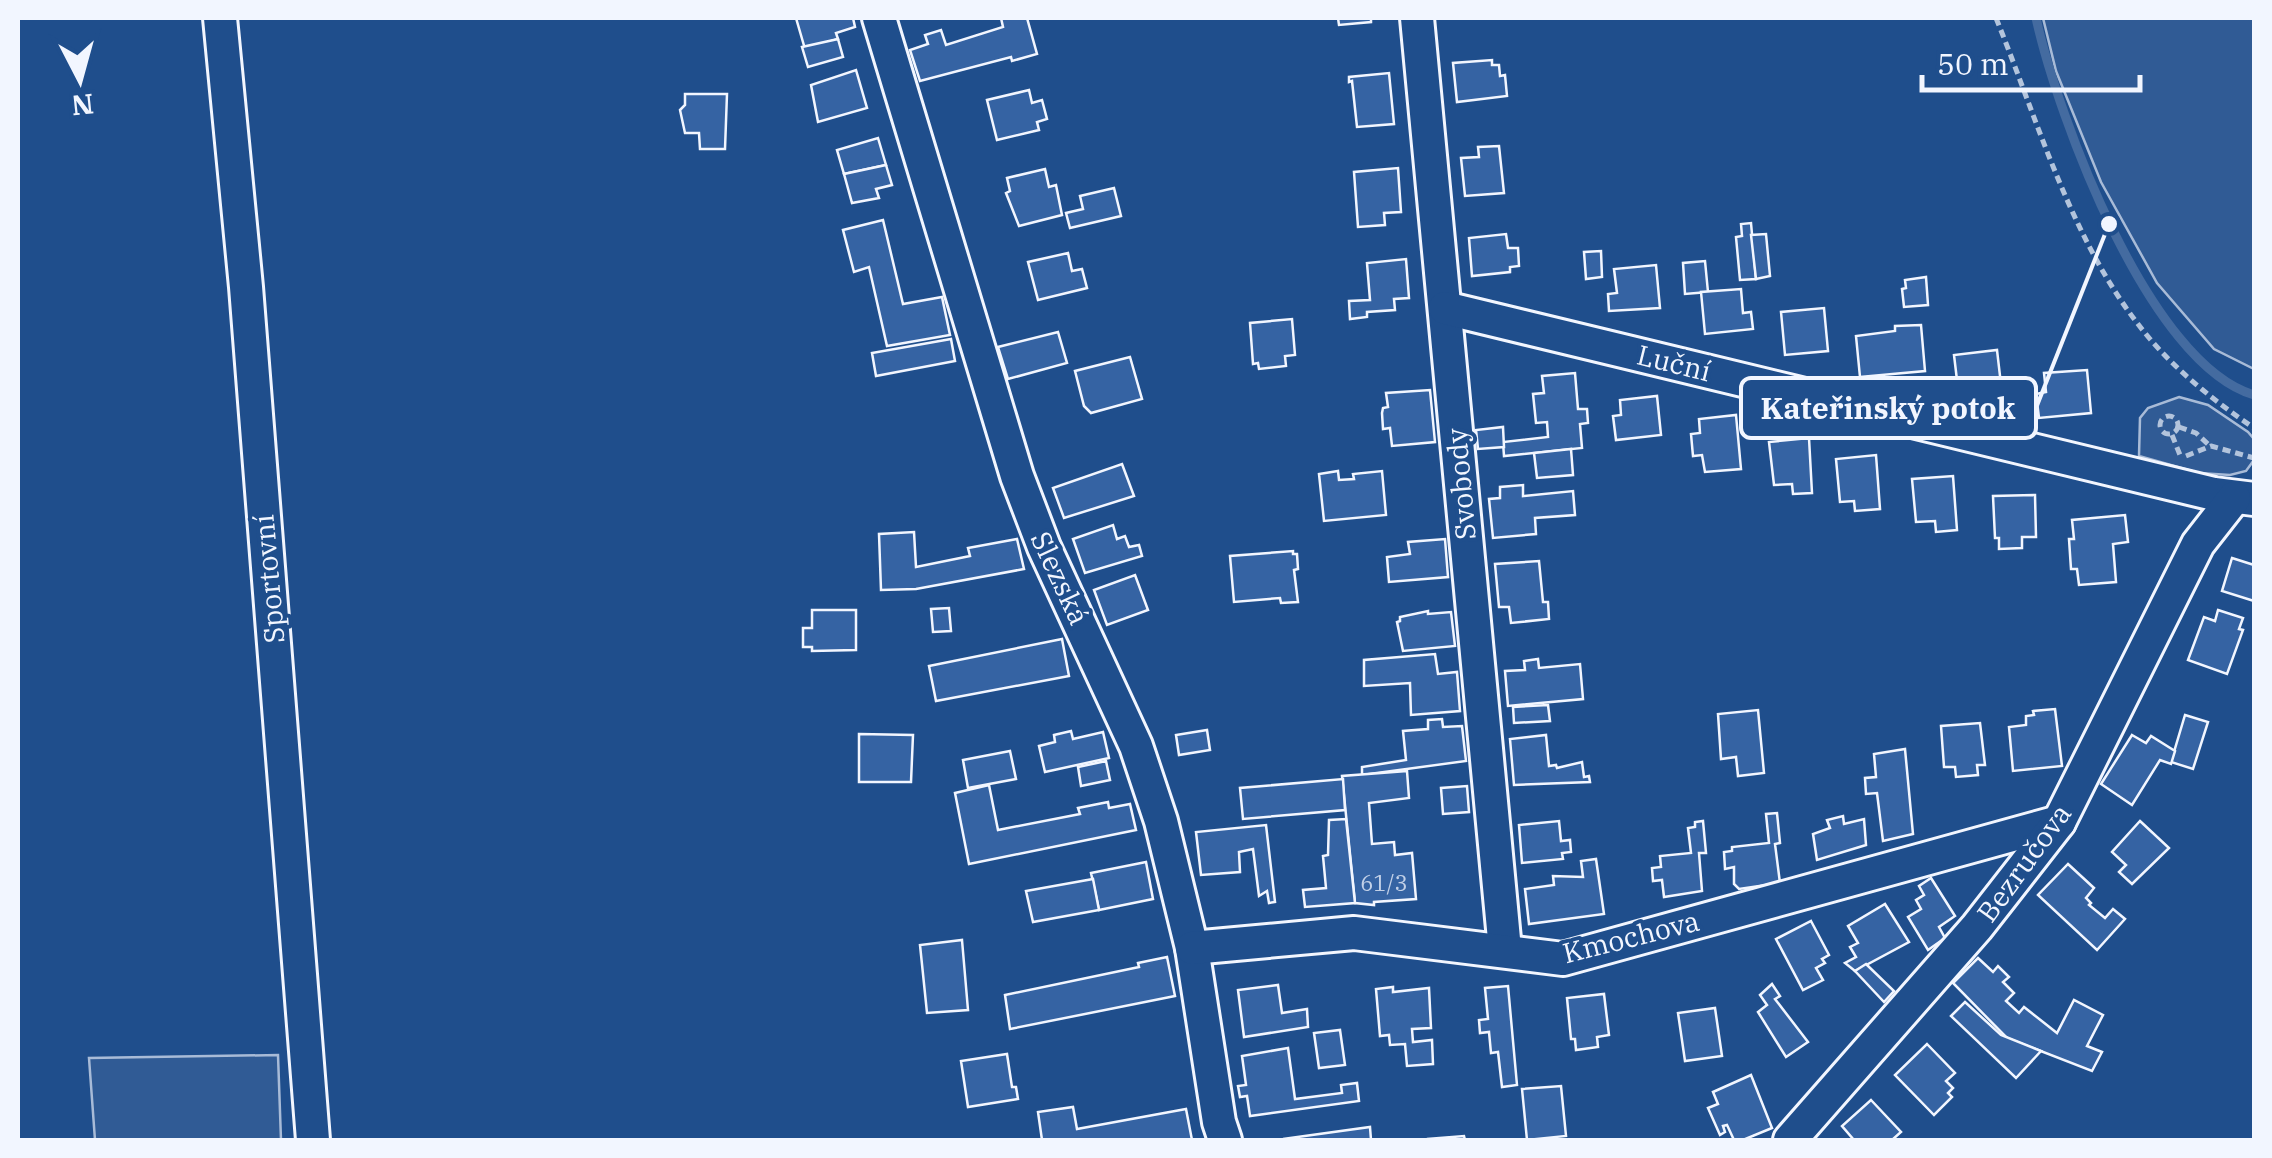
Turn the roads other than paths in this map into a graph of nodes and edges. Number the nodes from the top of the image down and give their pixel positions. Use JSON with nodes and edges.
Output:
{"nodes":[{"id":1,"x":220,"y":18,"type":"edge"},
{"id":2,"x":879,"y":18,"type":"edge"},
{"id":3,"x":1416,"y":18,"type":"edge"},
{"id":4,"x":1445,"y":308,"type":"junction"},
{"id":5,"x":2244,"y":498,"type":"edge"},
{"id":6,"x":2059,"y":822,"type":"junction"},
{"id":7,"x":1192,"y":948,"type":"junction"},
{"id":8,"x":1506,"y":950,"type":"junction"},
{"id":9,"x":314,"y":1140,"type":"edge"},
{"id":10,"x":1226,"y":1140,"type":"edge"},
{"id":11,"x":1790,"y":1140,"type":"edge"}],
"edges":[{"from":1,"to":9,"type":"street","name":"Sportovní"},
{"from":2,"to":7,"type":"street","name":"Slezská"},
{"from":3,"to":4,"type":"street","name":"Svobody"},
{"from":4,"to":5,"type":"street","name":"Luční"},
{"from":4,"to":8,"type":"street","name":"Svobody"},
{"from":5,"to":6,"type":"street","name":"Bezručova"},
{"from":6,"to":8,"type":"street","name":"Kmochova"},
{"from":6,"to":11,"type":"street","name":"Bezručova"},
{"from":7,"to":8,"type":"street","name":"Kmochova"},
{"from":7,"to":10,"type":"street","name":"Slezská"}]}
